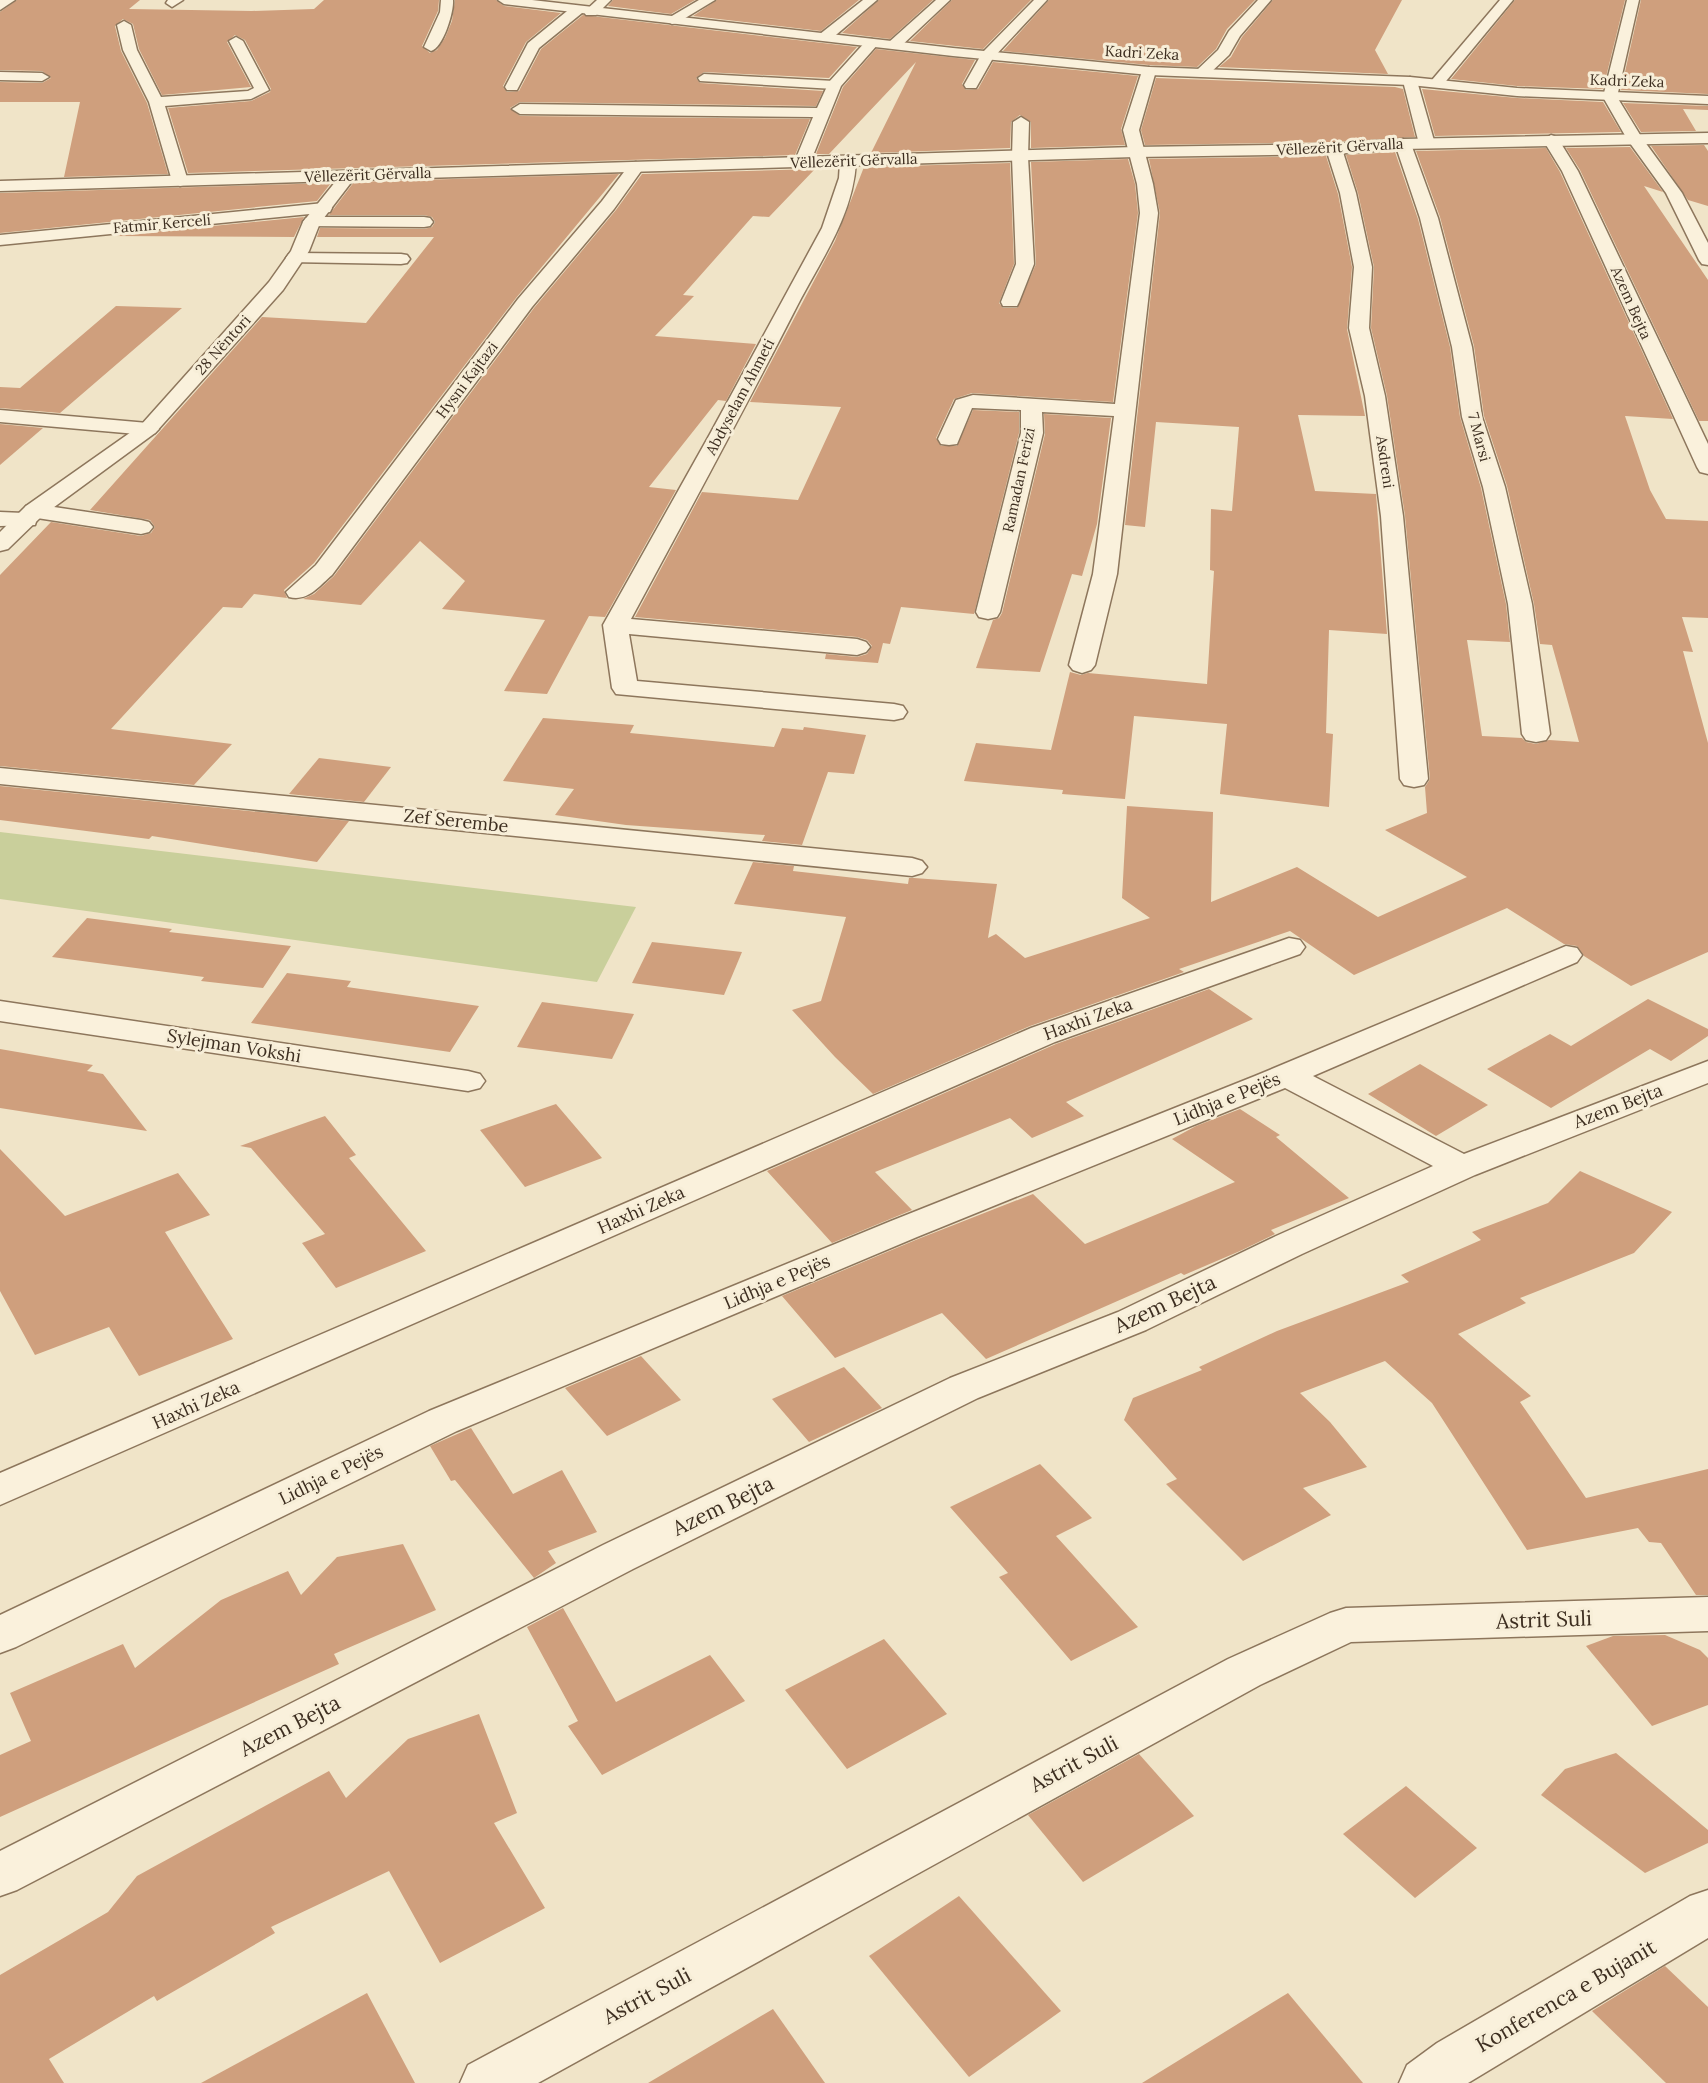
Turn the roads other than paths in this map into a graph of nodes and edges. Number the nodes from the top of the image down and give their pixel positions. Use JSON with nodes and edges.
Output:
{"nodes":[{"id":1,"x":9,"y":0,"type":"edge"},
{"id":2,"x":447,"y":0,"type":"edge"},
{"id":3,"x":510,"y":0,"type":"edge"},
{"id":4,"x":605,"y":0,"type":"edge"},
{"id":5,"x":709,"y":0,"type":"edge"},
{"id":6,"x":871,"y":0,"type":"edge"},
{"id":7,"x":944,"y":0,"type":"edge"},
{"id":8,"x":1041,"y":0,"type":"edge"},
{"id":9,"x":1265,"y":0,"type":"edge"},
{"id":10,"x":1507,"y":0,"type":"edge"},
{"id":11,"x":1633,"y":0,"type":"edge"},
{"id":12,"x":0,"y":6,"type":"edge"},
{"id":13,"x":584,"y":11,"type":"junction"},
{"id":14,"x":672,"y":20,"type":"junction"},
{"id":15,"x":124,"y":25,"type":"dead end"},
{"id":16,"x":825,"y":38,"type":"junction"},
{"id":17,"x":236,"y":41,"type":"dead end"},
{"id":18,"x":872,"y":43,"type":"junction"},
{"id":19,"x":894,"y":45,"type":"junction"},
{"id":20,"x":431,"y":46,"type":"dead end"},
{"id":21,"x":987,"y":56,"type":"junction"},
{"id":22,"x":1149,"y":71,"type":"junction"},
{"id":23,"x":1203,"y":72,"type":"junction"},
{"id":24,"x":0,"y":76,"type":"edge"},
{"id":25,"x":42,"y":77,"type":"dead end"},
{"id":26,"x":704,"y":78,"type":"dead end"},
{"id":27,"x":1410,"y":81,"type":"junction"},
{"id":28,"x":1437,"y":83,"type":"junction"},
{"id":29,"x":834,"y":84,"type":"junction"},
{"id":30,"x":971,"y":85,"type":"dead end"},
{"id":31,"x":512,"y":87,"type":"dead end"},
{"id":32,"x":1610,"y":97,"type":"junction"},
{"id":33,"x":1708,"y":100,"type":"edge"},
{"id":34,"x":156,"y":102,"type":"junction"},
{"id":35,"x":520,"y":109,"type":"dead end"},
{"id":36,"x":822,"y":113,"type":"junction"},
{"id":37,"x":1021,"y":122,"type":"dead end"},
{"id":38,"x":1635,"y":138,"type":"junction"},
{"id":39,"x":1708,"y":138,"type":"edge"},
{"id":40,"x":1551,"y":140,"type":"junction"},
{"id":41,"x":1403,"y":144,"type":"junction"},
{"id":42,"x":1427,"y":144,"type":"junction"},
{"id":43,"x":1334,"y":149,"type":"junction"},
{"id":44,"x":1135,"y":152,"type":"junction"},
{"id":45,"x":1020,"y":157,"type":"junction"},
{"id":46,"x":848,"y":162,"type":"junction"},
{"id":47,"x":802,"y":163,"type":"junction"},
{"id":48,"x":636,"y":167,"type":"junction"},
{"id":49,"x":348,"y":176,"type":"junction"},
{"id":50,"x":180,"y":181,"type":"junction"},
{"id":51,"x":0,"y":186,"type":"edge"},
{"id":52,"x":1681,"y":211,"type":"junction"},
{"id":53,"x":1699,"y":211,"type":"dead end"},
{"id":54,"x":318,"y":215,"type":"junction"},
{"id":55,"x":424,"y":222,"type":"dead end"},
{"id":56,"x":0,"y":240,"type":"edge"},
{"id":57,"x":295,"y":258,"type":"junction"},
{"id":58,"x":401,"y":259,"type":"dead end"},
{"id":59,"x":1708,"y":260,"type":"edge"},
{"id":60,"x":1010,"y":302,"type":"dead end"},
{"id":61,"x":1030,"y":405,"type":"junction"},
{"id":62,"x":1126,"y":411,"type":"junction"},
{"id":63,"x":0,"y":416,"type":"edge"},
{"id":64,"x":148,"y":429,"type":"junction"},
{"id":65,"x":949,"y":439,"type":"dead end"},
{"id":66,"x":1708,"y":467,"type":"edge"},
{"id":67,"x":30,"y":515,"type":"junction"},
{"id":68,"x":0,"y":519,"type":"edge"},
{"id":69,"x":141,"y":527,"type":"dead end"},
{"id":70,"x":0,"y":544,"type":"edge"},
{"id":71,"x":298,"y":592,"type":"dead end"},
{"id":72,"x":988,"y":612,"type":"dead end"},
{"id":73,"x":615,"y":625,"type":"junction"},
{"id":74,"x":857,"y":647,"type":"dead end"},
{"id":75,"x":1082,"y":665,"type":"dead end"},
{"id":76,"x":894,"y":712,"type":"dead end"},
{"id":77,"x":1536,"y":734,"type":"dead end"},
{"id":78,"x":0,"y":776,"type":"edge"},
{"id":79,"x":1414,"y":779,"type":"dead end"},
{"id":80,"x":912,"y":867,"type":"dead end"},
{"id":81,"x":1289,"y":947,"type":"dead end"},
{"id":82,"x":1566,"y":955,"type":"dead end"},
{"id":83,"x":0,"y":1011,"type":"edge"},
{"id":84,"x":1708,"y":1071,"type":"edge"},
{"id":85,"x":1286,"y":1076,"type":"junction"},
{"id":86,"x":468,"y":1081,"type":"dead end"},
{"id":87,"x":1462,"y":1167,"type":"junction"},
{"id":88,"x":0,"y":1490,"type":"edge"},
{"id":89,"x":1708,"y":1614,"type":"edge"},
{"id":90,"x":0,"y":1635,"type":"edge"},
{"id":91,"x":0,"y":1875,"type":"edge"},
{"id":92,"x":1708,"y":1912,"type":"edge"},
{"id":93,"x":487,"y":2083,"type":"edge"},
{"id":94,"x":1426,"y":2083,"type":"edge"}],
"edges":[{"from":1,"to":12,"type":"street"},
{"from":2,"to":20,"type":"street"},
{"from":3,"to":13,"type":"street","name":"Kadri Zeka"},
{"from":4,"to":13,"type":"street"},
{"from":5,"to":14,"type":"street"},
{"from":6,"to":16,"type":"street"},
{"from":7,"to":19,"type":"street"},
{"from":8,"to":21,"type":"street"},
{"from":9,"to":23,"type":"street"},
{"from":10,"to":28,"type":"street"},
{"from":11,"to":32,"type":"street"},
{"from":13,"to":14,"type":"street","name":"Kadri Zeka"},
{"from":13,"to":31,"type":"street"},
{"from":14,"to":16,"type":"street","name":"Kadri Zeka"},
{"from":15,"to":34,"type":"street"},
{"from":16,"to":18,"type":"street","name":"Kadri Zeka"},
{"from":17,"to":34,"type":"street"},
{"from":18,"to":19,"type":"street","name":"Kadri Zeka"},
{"from":18,"to":29,"type":"street"},
{"from":19,"to":21,"type":"street","name":"Kadri Zeka"},
{"from":21,"to":22,"type":"street","name":"Kadri Zeka"},
{"from":21,"to":30,"type":"street"},
{"from":22,"to":23,"type":"street","name":"Kadri Zeka"},
{"from":22,"to":44,"type":"street"},
{"from":23,"to":27,"type":"street","name":"Kadri Zeka"},
{"from":24,"to":25,"type":"street"},
{"from":26,"to":29,"type":"lane"},
{"from":27,"to":28,"type":"street","name":"Kadri Zeka"},
{"from":27,"to":42,"type":"street"},
{"from":28,"to":32,"type":"street","name":"Kadri Zeka"},
{"from":29,"to":36,"type":"street"},
{"from":32,"to":33,"type":"street","name":"Kadri Zeka"},
{"from":32,"to":38,"type":"street"},
{"from":34,"to":50,"type":"street"},
{"from":35,"to":36,"type":"street"},
{"from":36,"to":47,"type":"street"},
{"from":37,"to":45,"type":"street"},
{"from":38,"to":39,"type":"street","name":"Vëllezërit Gërvalla"},
{"from":38,"to":40,"type":"street","name":"Vëllezërit Gërvalla"},
{"from":38,"to":52,"type":"street"},
{"from":40,"to":42,"type":"street","name":"Vëllezërit Gërvalla"},
{"from":40,"to":66,"type":"street","name":"Azem Bejta"},
{"from":41,"to":42,"type":"street","name":"Vëllezërit Gërvalla"},
{"from":41,"to":43,"type":"street","name":"Vëllezërit Gërvalla"},
{"from":41,"to":77,"type":"street","name":"7 Marsi"},
{"from":43,"to":44,"type":"street","name":"Vëllezërit Gërvalla"},
{"from":43,"to":79,"type":"street","name":"Asdreni"},
{"from":44,"to":45,"type":"street","name":"Vëllezërit Gërvalla"},
{"from":44,"to":62,"type":"street"},
{"from":45,"to":46,"type":"street","name":"Vëllezërit Gërvalla"},
{"from":45,"to":60,"type":"street"},
{"from":46,"to":47,"type":"street","name":"Vëllezërit Gërvalla"},
{"from":46,"to":73,"type":"street","name":"Abdyselam Ahmeti"},
{"from":47,"to":48,"type":"street","name":"Vëllezërit Gërvalla"},
{"from":48,"to":49,"type":"street","name":"Vëllezërit Gërvalla"},
{"from":48,"to":71,"type":"street","name":"Hysni Kajtazi"},
{"from":49,"to":50,"type":"street","name":"Vëllezërit Gërvalla"},
{"from":49,"to":54,"type":"street","name":"28 Nëntori"},
{"from":50,"to":51,"type":"street","name":"Vëllezërit Gërvalla"},
{"from":52,"to":53,"type":"street"},
{"from":52,"to":59,"type":"street"},
{"from":54,"to":55,"type":"street"},
{"from":54,"to":56,"type":"street","name":"Fatmir Kerceli"},
{"from":54,"to":57,"type":"street","name":"28 Nëntori"},
{"from":57,"to":58,"type":"street"},
{"from":57,"to":64,"type":"street","name":"28 Nëntori"},
{"from":61,"to":62,"type":"street","name":"Ramadan Ferizi"},
{"from":61,"to":65,"type":"street"},
{"from":61,"to":72,"type":"street","name":"Ramadan Ferizi"},
{"from":62,"to":75,"type":"street"},
{"from":63,"to":64,"type":"street"},
{"from":64,"to":67,"type":"street","name":"28 Nëntori"},
{"from":67,"to":68,"type":"street"},
{"from":67,"to":69,"type":"street"},
{"from":67,"to":70,"type":"street","name":"28 Nëntori"},
{"from":73,"to":74,"type":"street"},
{"from":73,"to":76,"type":"street"},
{"from":78,"to":80,"type":"street","name":"Zef Serembe"},
{"from":81,"to":88,"type":"street","name":"Haxhi Zeka"},
{"from":82,"to":85,"type":"street","name":"Lidhja e Pejës"},
{"from":83,"to":86,"type":"street","name":"Sylejman Vokshi"},
{"from":84,"to":87,"type":"street","name":"Azem Bejta"},
{"from":85,"to":87,"type":"street"},
{"from":85,"to":90,"type":"street","name":"Lidhja e Pejës"},
{"from":87,"to":91,"type":"street","name":"Azem Bejta"},
{"from":89,"to":93,"type":"street","name":"Astrit Suli"},
{"from":92,"to":94,"type":"street","name":"Konferenca e Bujanit"}]}
